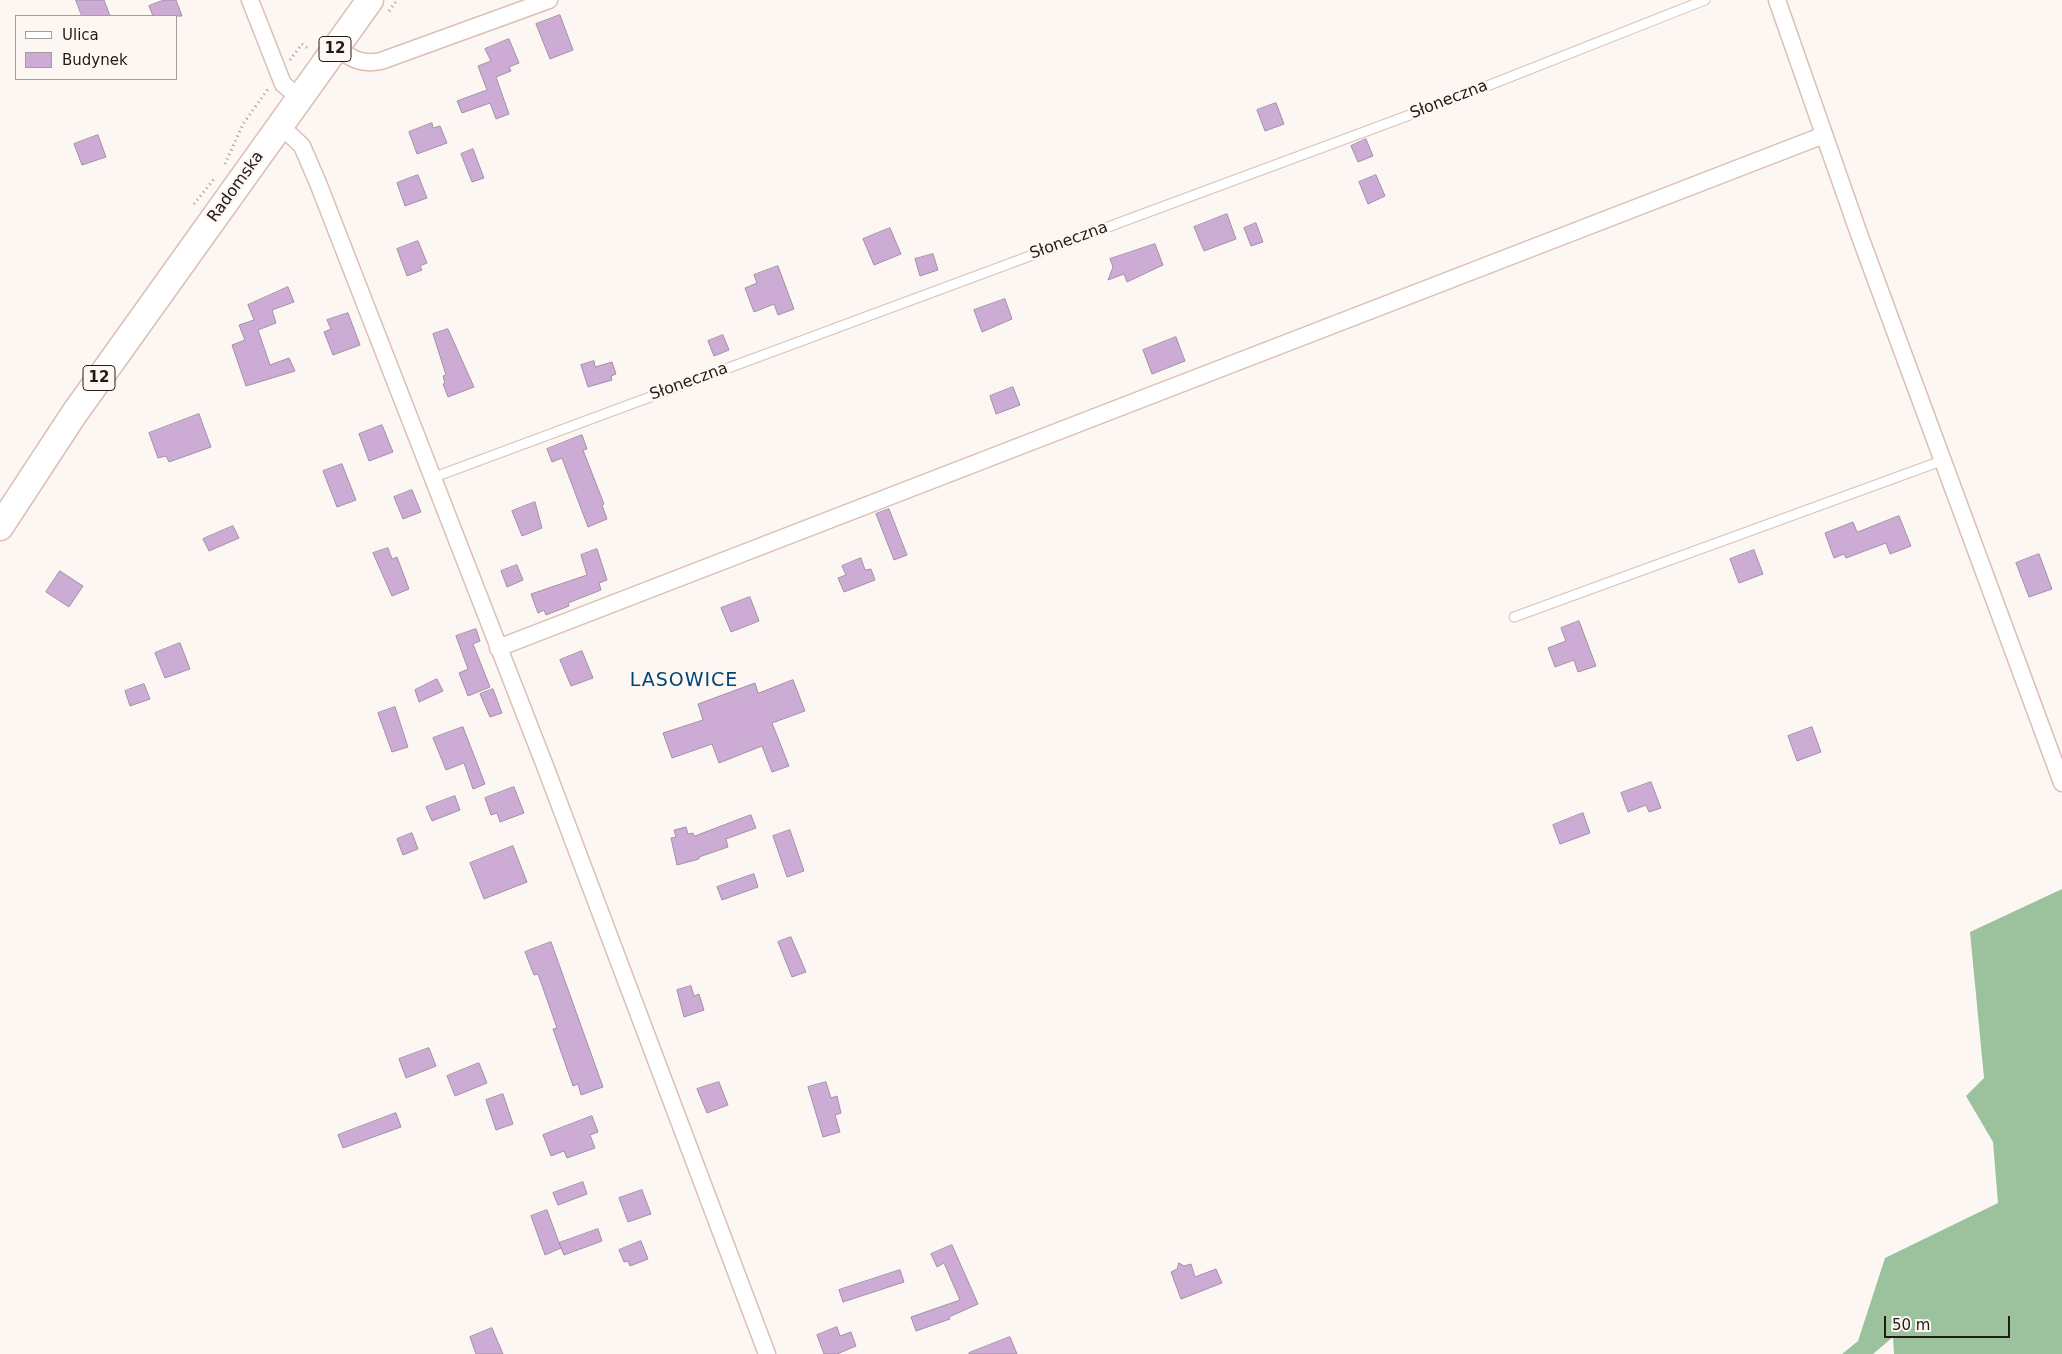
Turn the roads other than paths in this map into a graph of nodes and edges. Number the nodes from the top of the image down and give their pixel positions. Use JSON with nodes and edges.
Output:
{"nodes":[{"id":1,"x":250,"y":0,"type":"edge"},
{"id":2,"x":370,"y":0,"type":"edge"},
{"id":3,"x":549,"y":0,"type":"edge"},
{"id":4,"x":1705,"y":0,"type":"edge"},
{"id":5,"x":1777,"y":0,"type":"edge"},
{"id":6,"x":336,"y":47,"type":"junction"},
{"id":7,"x":300,"y":98,"type":"junction"},
{"id":8,"x":280,"y":125,"type":"junction"},
{"id":9,"x":1824,"y":135,"type":"junction"},
{"id":10,"x":1944,"y":460,"type":"junction"},
{"id":11,"x":432,"y":478,"type":"junction"},
{"id":12,"x":3,"y":514,"type":"edge"},
{"id":13,"x":1514,"y":617,"type":"dead end"},
{"id":14,"x":498,"y":648,"type":"junction"},
{"id":15,"x":2062,"y":783,"type":"edge"},
{"id":16,"x":768,"y":1354,"type":"edge"}],
"edges":[{"from":1,"to":7,"type":"street"},
{"from":2,"to":6,"type":"main road","number":"12"},
{"from":3,"to":6,"type":"street"},
{"from":4,"to":11,"type":"lane","name":"Słoneczna"},
{"from":5,"to":9,"type":"street"},
{"from":6,"to":7,"type":"main road","number":"12"},
{"from":7,"to":8,"type":"main road","number":"12"},
{"from":8,"to":11,"type":"street"},
{"from":8,"to":12,"type":"main road","name":"Radomska","number":"12"},
{"from":9,"to":10,"type":"street"},
{"from":9,"to":14,"type":"street"},
{"from":10,"to":13,"type":"lane"},
{"from":10,"to":15,"type":"street"},
{"from":11,"to":14,"type":"street"},
{"from":14,"to":16,"type":"street"}]}
